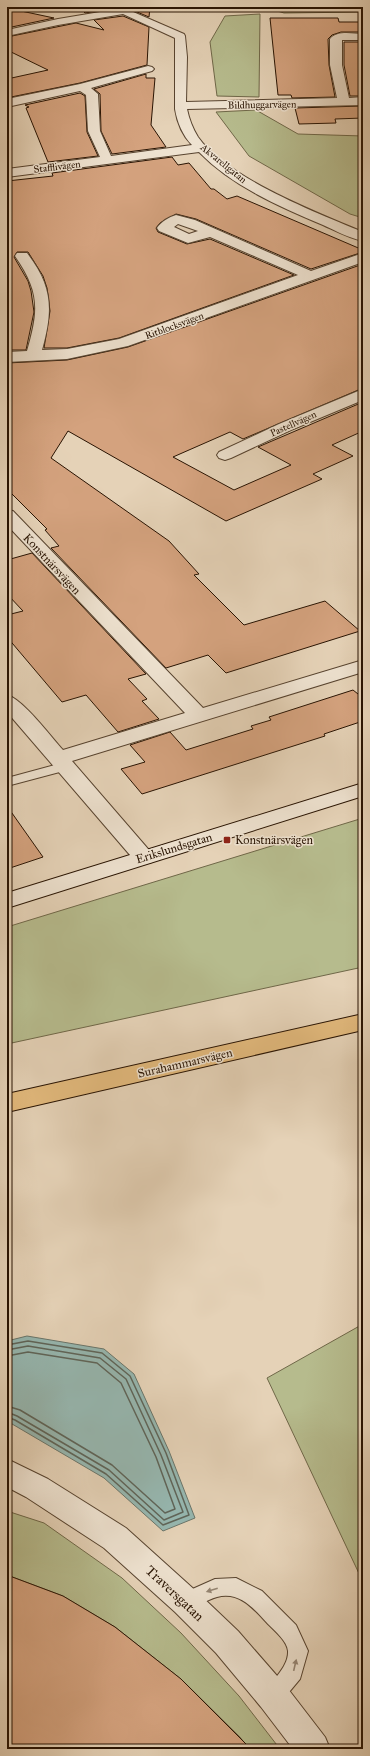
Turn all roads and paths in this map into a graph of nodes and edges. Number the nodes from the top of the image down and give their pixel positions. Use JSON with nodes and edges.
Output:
{"nodes":[{"id":1,"x":122,"y":9,"type":"edge"},
{"id":2,"x":7,"y":33,"type":"edge"},
{"id":3,"x":363,"y":37,"type":"edge"},
{"id":4,"x":148,"y":69,"type":"dead end"},
{"id":5,"x":82,"y":87,"type":"junction"},
{"id":6,"x":363,"y":101,"type":"edge"},
{"id":7,"x":344,"y":102,"type":"junction"},
{"id":8,"x":7,"y":103,"type":"edge"},
{"id":9,"x":181,"y":106,"type":"junction"},
{"id":10,"x":202,"y":148,"type":"junction"},
{"id":11,"x":108,"y":160,"type":"junction"},
{"id":12,"x":7,"y":173,"type":"edge"},
{"id":13,"x":210,"y":232,"type":"dead end"},
{"id":14,"x":363,"y":237,"type":"edge"},
{"id":15,"x":22,"y":256,"type":"dead end"},
{"id":16,"x":363,"y":257,"type":"edge"},
{"id":17,"x":311,"y":276,"type":"junction"},
{"id":18,"x":32,"y":356,"type":"junction"},
{"id":19,"x":7,"y":357,"type":"edge"},
{"id":20,"x":363,"y":394,"type":"edge"},
{"id":21,"x":225,"y":454,"type":"dead end"},
{"id":22,"x":7,"y":515,"type":"edge"},
{"id":23,"x":363,"y":666,"type":"edge"},
{"id":24,"x":7,"y":701,"type":"edge"},
{"id":25,"x":198,"y":716,"type":"junction"},
{"id":26,"x":63,"y":762,"type":"junction"},
{"id":27,"x":7,"y":782,"type":"edge"},
{"id":28,"x":363,"y":789,"type":"edge"},
{"id":29,"x":144,"y":857,"type":"junction"},
{"id":30,"x":7,"y":901,"type":"edge"},
{"id":31,"x":363,"y":1022,"type":"edge"},
{"id":32,"x":7,"y":1103,"type":"edge"},
{"id":33,"x":7,"y":1472,"type":"edge"},
{"id":34,"x":186,"y":1602,"type":"junction"},
{"id":35,"x":273,"y":1696,"type":"junction"},
{"id":36,"x":312,"y":1749,"type":"edge"}],
"edges":[{"from":1,"to":2,"type":"street"},
{"from":1,"to":9,"type":"street","name":"Akvarellgatan"},
{"from":3,"to":7,"type":"street"},
{"from":4,"to":5,"type":"street"},
{"from":5,"to":8,"type":"street"},
{"from":5,"to":11,"type":"street"},
{"from":6,"to":7,"type":"street","name":"Bildhuggarvägen"},
{"from":7,"to":9,"type":"street","name":"Bildhuggarvägen"},
{"from":9,"to":10,"type":"street","name":"Akvarellgatan"},
{"from":10,"to":11,"type":"street","name":"Stafflivägen"},
{"from":10,"to":14,"type":"street","name":"Akvarellgatan"},
{"from":11,"to":12,"type":"street","name":"Stafflivägen"},
{"from":13,"to":17,"type":"street"},
{"from":15,"to":18,"type":"street"},
{"from":16,"to":17,"type":"street","name":"Ritblocksvägen"},
{"from":17,"to":18,"type":"street","name":"Ritblocksvägen"},
{"from":18,"to":19,"type":"street","name":"Ritblocksvägen"},
{"from":20,"to":21,"type":"street","name":"Pastellvägen"},
{"from":22,"to":25,"type":"street","name":"Konstnärsvägen"},
{"from":23,"to":25,"type":"street"},
{"from":24,"to":26,"type":"street"},
{"from":25,"to":26,"type":"street"},
{"from":26,"to":27,"type":"lane"},
{"from":26,"to":29,"type":"street"},
{"from":28,"to":29,"type":"street","name":"Erikslundsgatan"},
{"from":29,"to":30,"type":"street","name":"Erikslundsgatan"},
{"from":31,"to":32,"type":"main road","name":"Surahammarsvägen"},
{"from":33,"to":34,"type":"street","name":"Traversgatan"},
{"from":34,"to":35,"type":"street","name":"Traversgatan"},
{"from":35,"to":34,"type":"lane","one_way":true},
{"from":35,"to":36,"type":"street","name":"Traversgatan"}]}
